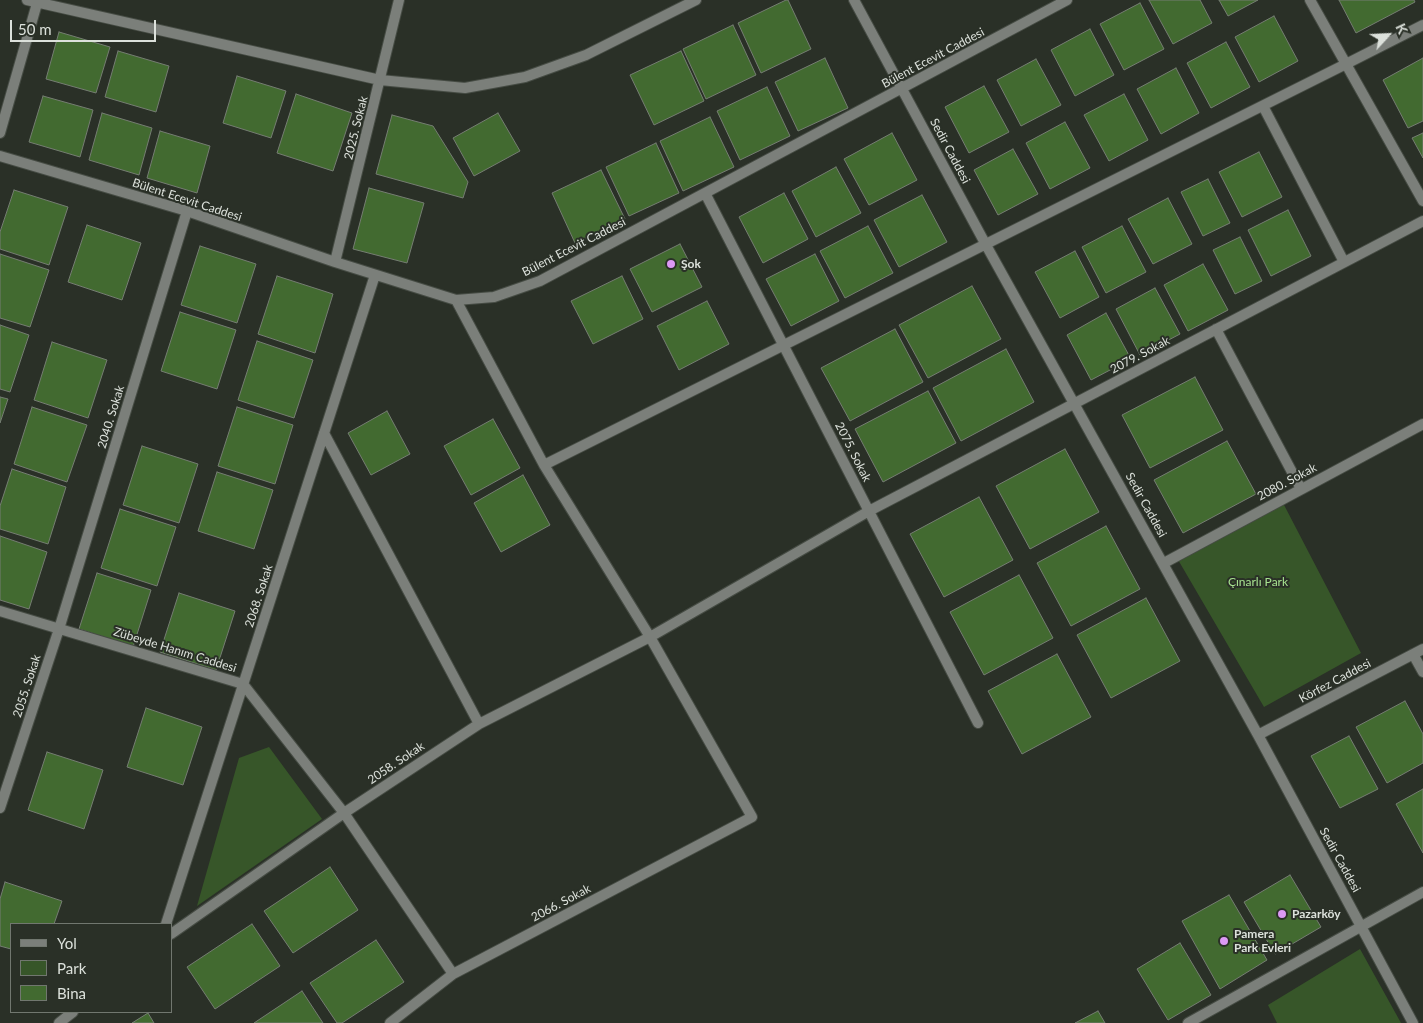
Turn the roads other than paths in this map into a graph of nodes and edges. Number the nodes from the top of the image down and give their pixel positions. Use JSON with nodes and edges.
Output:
{"nodes":[{"id":1,"x":399,"y":0,"type":"edge"},
{"id":2,"x":696,"y":0,"type":"edge"},
{"id":3,"x":854,"y":0,"type":"edge"},
{"id":4,"x":1067,"y":0,"type":"edge"},
{"id":5,"x":1310,"y":0,"type":"edge"},
{"id":6,"x":34,"y":1,"type":"edge"},
{"id":7,"x":1423,"y":25,"type":"edge"},
{"id":8,"x":1346,"y":64,"type":"junction"},
{"id":9,"x":380,"y":80,"type":"junction"},
{"id":10,"x":902,"y":89,"type":"junction"},
{"id":11,"x":1263,"y":106,"type":"junction"},
{"id":12,"x":0,"y":133,"type":"edge"},
{"id":13,"x":0,"y":156,"type":"edge"},
{"id":14,"x":705,"y":193,"type":"junction"},
{"id":15,"x":1423,"y":201,"type":"edge"},
{"id":16,"x":187,"y":211,"type":"junction"},
{"id":17,"x":1423,"y":221,"type":"edge"},
{"id":18,"x":986,"y":245,"type":"junction"},
{"id":19,"x":335,"y":262,"type":"junction"},
{"id":20,"x":1344,"y":262,"type":"junction"},
{"id":21,"x":375,"y":275,"type":"junction"},
{"id":22,"x":456,"y":300,"type":"junction"},
{"id":23,"x":1216,"y":329,"type":"junction"},
{"id":24,"x":783,"y":345,"type":"junction"},
{"id":25,"x":1075,"y":403,"type":"junction"},
{"id":26,"x":1423,"y":424,"type":"edge"},
{"id":27,"x":324,"y":434,"type":"junction"},
{"id":28,"x":544,"y":465,"type":"junction"},
{"id":29,"x":1301,"y":489,"type":"junction"},
{"id":30,"x":869,"y":511,"type":"junction"},
{"id":31,"x":1164,"y":563,"type":"junction"},
{"id":32,"x":0,"y":611,"type":"edge"},
{"id":33,"x":59,"y":629,"type":"junction"},
{"id":34,"x":650,"y":637,"type":"junction"},
{"id":35,"x":1418,"y":651,"type":"edge"},
{"id":36,"x":1423,"y":672,"type":"edge"},
{"id":37,"x":243,"y":684,"type":"junction"},
{"id":38,"x":978,"y":723,"type":"dead end"},
{"id":39,"x":479,"y":724,"type":"junction"},
{"id":40,"x":1258,"y":735,"type":"junction"},
{"id":41,"x":0,"y":808,"type":"edge"},
{"id":42,"x":344,"y":813,"type":"junction"},
{"id":43,"x":1423,"y":892,"type":"edge"},
{"id":44,"x":166,"y":923,"type":"edge"},
{"id":45,"x":1361,"y":925,"type":"junction"},
{"id":46,"x":172,"y":933,"type":"edge"},
{"id":47,"x":453,"y":974,"type":"junction"},
{"id":48,"x":72,"y":1013,"type":"edge"},
{"id":49,"x":59,"y":1023,"type":"edge"},
{"id":50,"x":390,"y":1023,"type":"edge"},
{"id":51,"x":1188,"y":1023,"type":"edge"},
{"id":52,"x":1413,"y":1023,"type":"edge"}],
"edges":[{"from":1,"to":9,"type":"street","name":"2025. Sokak"},
{"from":2,"to":9,"type":"street"},
{"from":3,"to":10,"type":"street","name":"Sedir Caddesi"},
{"from":4,"to":10,"type":"street","name":"Bülent Ecevit Caddesi"},
{"from":5,"to":8,"type":"street"},
{"from":6,"to":9,"type":"street"},
{"from":6,"to":12,"type":"street"},
{"from":7,"to":8,"type":"street"},
{"from":8,"to":11,"type":"street"},
{"from":8,"to":15,"type":"street"},
{"from":9,"to":19,"type":"street","name":"2025. Sokak"},
{"from":10,"to":14,"type":"street","name":"Bülent Ecevit Caddesi"},
{"from":10,"to":18,"type":"street","name":"Sedir Caddesi"},
{"from":11,"to":18,"type":"street"},
{"from":11,"to":20,"type":"street"},
{"from":13,"to":16,"type":"street","name":"Bülent Ecevit Caddesi"},
{"from":14,"to":22,"type":"street","name":"Bülent Ecevit Caddesi"},
{"from":14,"to":24,"type":"street","name":"2075. Sokak"},
{"from":16,"to":19,"type":"street","name":"Bülent Ecevit Caddesi"},
{"from":16,"to":33,"type":"street","name":"2040. Sokak"},
{"from":17,"to":20,"type":"street","name":"2079. Sokak"},
{"from":18,"to":24,"type":"street"},
{"from":18,"to":25,"type":"street","name":"Sedir Caddesi"},
{"from":19,"to":21,"type":"street","name":"Bülent Ecevit Caddesi"},
{"from":20,"to":23,"type":"street","name":"2079. Sokak"},
{"from":21,"to":22,"type":"street","name":"Bülent Ecevit Caddesi"},
{"from":21,"to":27,"type":"street","name":"2068. Sokak"},
{"from":22,"to":28,"type":"street"},
{"from":23,"to":25,"type":"street","name":"2079. Sokak"},
{"from":23,"to":29,"type":"street"},
{"from":24,"to":28,"type":"street"},
{"from":24,"to":30,"type":"street","name":"2075. Sokak"},
{"from":25,"to":30,"type":"street","name":"2079. Sokak"},
{"from":25,"to":31,"type":"street","name":"Sedir Caddesi"},
{"from":26,"to":29,"type":"street","name":"2080. Sokak"},
{"from":27,"to":37,"type":"street","name":"2068. Sokak"},
{"from":27,"to":39,"type":"street"},
{"from":28,"to":34,"type":"street"},
{"from":29,"to":31,"type":"street","name":"2080. Sokak"},
{"from":30,"to":34,"type":"street","name":"2079. Sokak"},
{"from":30,"to":38,"type":"street","name":"2075. Sokak"},
{"from":31,"to":40,"type":"street","name":"Sedir Caddesi"},
{"from":32,"to":33,"type":"street","name":"Zübeyde Hanım Caddesi"},
{"from":33,"to":37,"type":"street","name":"Zübeyde Hanım Caddesi"},
{"from":33,"to":41,"type":"street","name":"2055. Sokak"},
{"from":34,"to":39,"type":"street","name":"2058. Sokak"},
{"from":34,"to":47,"type":"street","name":"2066. Sokak"},
{"from":35,"to":36,"type":"street"},
{"from":35,"to":40,"type":"street","name":"Körfez Caddesi"},
{"from":37,"to":42,"type":"street","name":"Zübeyde Hanım Caddesi"},
{"from":37,"to":44,"type":"street","name":"2068. Sokak"},
{"from":39,"to":42,"type":"street","name":"2058. Sokak"},
{"from":40,"to":45,"type":"street","name":"Sedir Caddesi"},
{"from":42,"to":46,"type":"street","name":"2058. Sokak"},
{"from":42,"to":47,"type":"street","name":"Zübeyde Hanım Caddesi"},
{"from":43,"to":45,"type":"street"},
{"from":45,"to":51,"type":"street"},
{"from":45,"to":52,"type":"street","name":"Sedir Caddesi"},
{"from":47,"to":50,"type":"street","name":"2066. Sokak"},
{"from":48,"to":49,"type":"street"}]}
